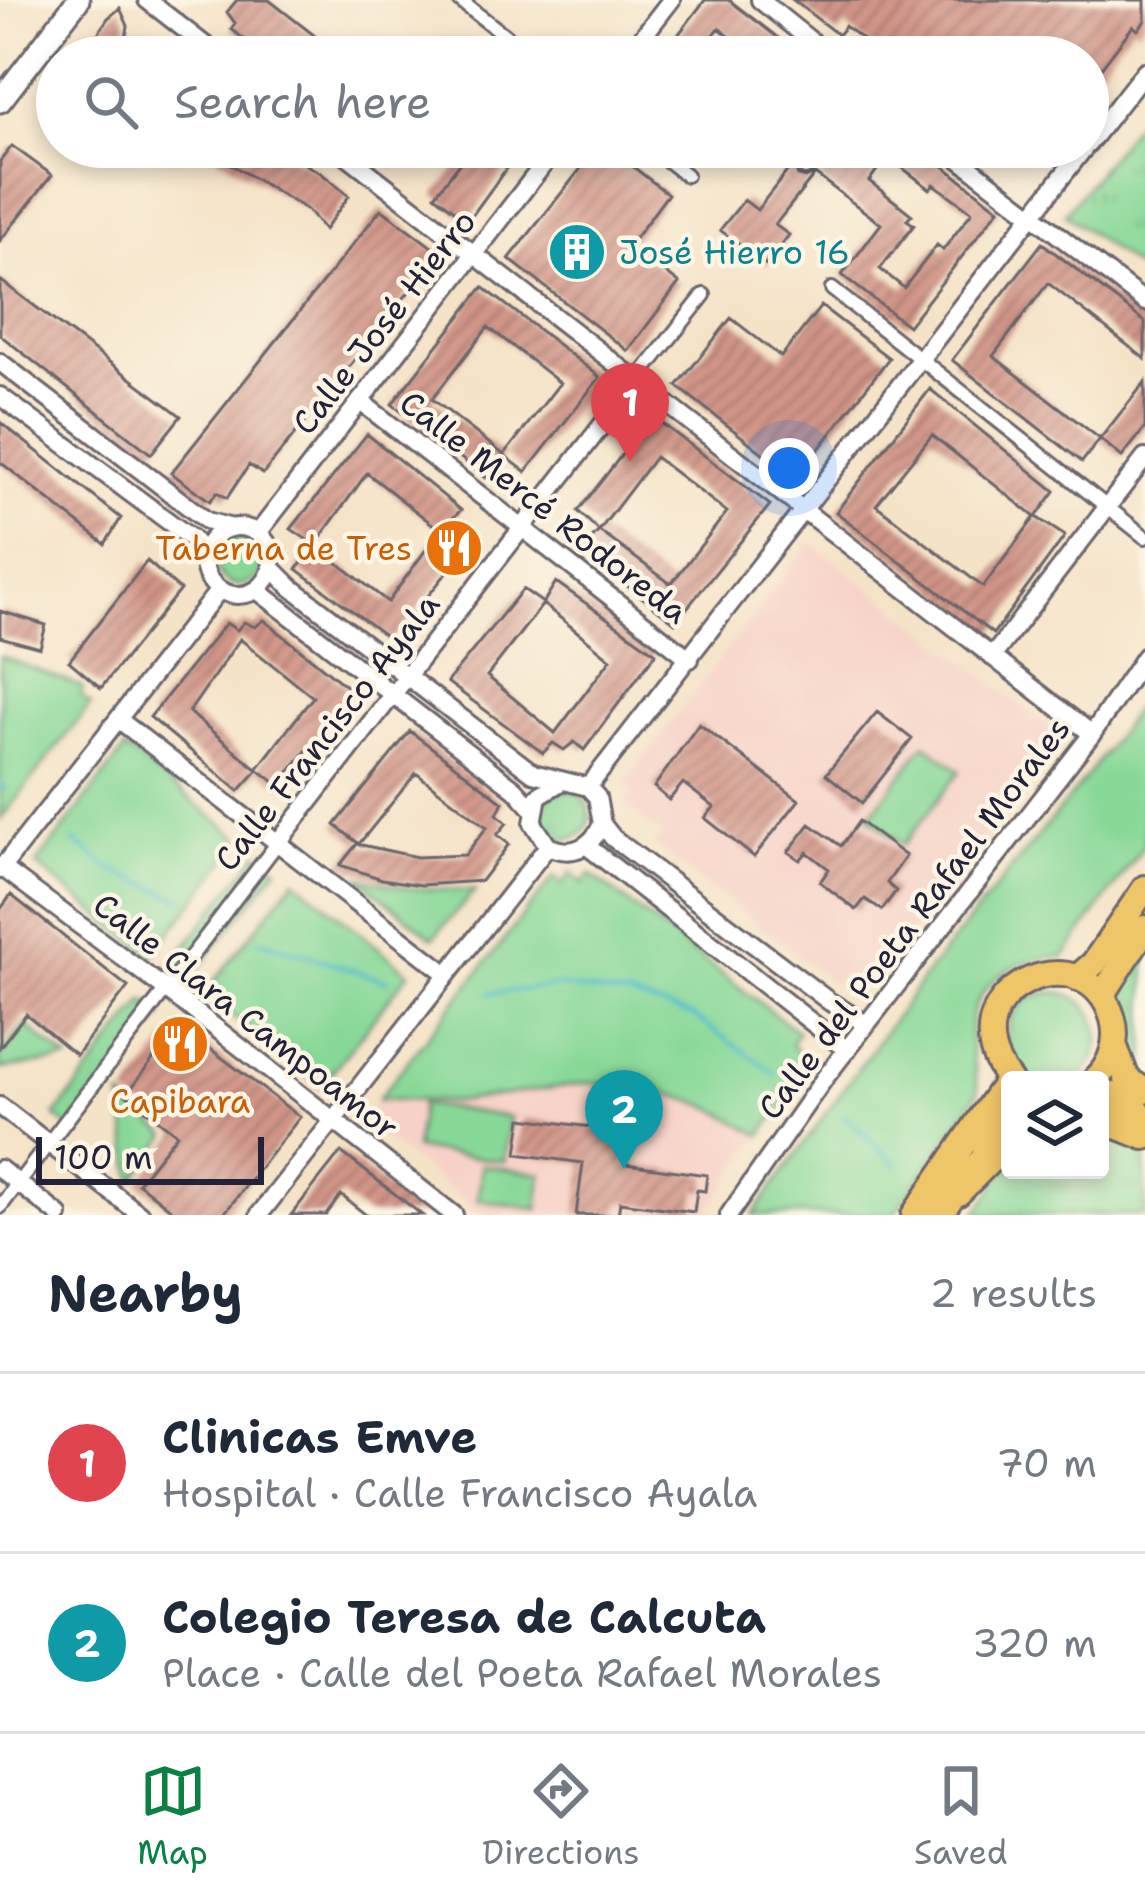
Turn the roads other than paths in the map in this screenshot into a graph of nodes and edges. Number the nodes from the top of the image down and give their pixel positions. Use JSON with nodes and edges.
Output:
{"nodes":[{"id":1,"x":78,"y":0,"type":"edge"},
{"id":2,"x":146,"y":0,"type":"edge"},
{"id":3,"x":459,"y":0,"type":"edge"},
{"id":4,"x":671,"y":0,"type":"edge"},
{"id":5,"x":760,"y":0,"type":"edge"},
{"id":6,"x":50,"y":36,"type":"edge"},
{"id":7,"x":193,"y":36,"type":"edge"},
{"id":8,"x":506,"y":36,"type":"edge"},
{"id":9,"x":643,"y":36,"type":"edge"},
{"id":10,"x":805,"y":36,"type":"edge"},
{"id":11,"x":36,"y":54,"type":"edge"},
{"id":12,"x":1145,"y":71,"type":"edge"},
{"id":13,"x":0,"y":100,"type":"edge"},
{"id":14,"x":1109,"y":117,"type":"edge"},
{"id":15,"x":363,"y":168,"type":"edge"},
{"id":16,"x":541,"y":168,"type":"edge"},
{"id":17,"x":676,"y":168,"type":"edge"},
{"id":18,"x":970,"y":168,"type":"edge"},
{"id":19,"x":1069,"y":168,"type":"edge"},
{"id":20,"x":686,"y":176,"type":"dead end"},
{"id":21,"x":1031,"y":216,"type":"junction"},
{"id":22,"x":474,"y":254,"type":"junction"},
{"id":23,"x":832,"y":289,"type":"dead end"},
{"id":24,"x":704,"y":296,"type":"dead end"},
{"id":25,"x":1145,"y":302,"type":"edge"},
{"id":26,"x":920,"y":358,"type":"junction"},
{"id":27,"x":0,"y":362,"type":"edge"},
{"id":28,"x":637,"y":380,"type":"junction"},
{"id":29,"x":0,"y":396,"type":"edge"},
{"id":30,"x":360,"y":401,"type":"junction"},
{"id":31,"x":1145,"y":458,"type":"edge"},
{"id":32,"x":1108,"y":505,"type":"junction"},
{"id":33,"x":803,"y":509,"type":"junction"},
{"id":34,"x":232,"y":527,"type":"junction"},
{"id":35,"x":521,"y":529,"type":"junction"},
{"id":36,"x":258,"y":533,"type":"junction"},
{"id":37,"x":1145,"y":537,"type":"edge"},
{"id":38,"x":204,"y":554,"type":"junction"},
{"id":39,"x":272,"y":568,"type":"junction"},
{"id":40,"x":219,"y":590,"type":"junction"},
{"id":41,"x":257,"y":590,"type":"junction"},
{"id":42,"x":992,"y":656,"type":"junction"},
{"id":43,"x":1145,"y":656,"type":"edge"},
{"id":44,"x":690,"y":659,"type":"junction"},
{"id":45,"x":408,"y":677,"type":"junction"},
{"id":46,"x":394,"y":695,"type":"junction"},
{"id":47,"x":118,"y":718,"type":"junction"},
{"id":48,"x":1092,"y":734,"type":"junction"},
{"id":49,"x":561,"y":782,"type":"junction"},
{"id":50,"x":588,"y":787,"type":"junction"},
{"id":51,"x":533,"y":809,"type":"junction"},
{"id":52,"x":602,"y":824,"type":"junction"},
{"id":53,"x":279,"y":841,"type":"junction"},
{"id":54,"x":548,"y":846,"type":"junction"},
{"id":55,"x":587,"y":846,"type":"junction"},
{"id":56,"x":1,"y":868,"type":"edge"},
{"id":57,"x":1145,"y":888,"type":"edge"},
{"id":58,"x":1145,"y":928,"type":"edge"},
{"id":59,"x":447,"y":974,"type":"junction"},
{"id":60,"x":1077,"y":978,"type":"junction"},
{"id":61,"x":166,"y":990,"type":"junction"},
{"id":62,"x":1102,"y":996,"type":"junction"},
{"id":63,"x":866,"y":1024,"type":"junction"},
{"id":64,"x":1114,"y":1047,"type":"junction"},
{"id":65,"x":847,"y":1050,"type":"junction"},
{"id":66,"x":1004,"y":1071,"type":"edge"},
{"id":67,"x":1105,"y":1071,"type":"edge"},
{"id":68,"x":1001,"y":1091,"type":"edge"},
{"id":69,"x":1145,"y":1091,"type":"edge"},
{"id":70,"x":1109,"y":1094,"type":"edge"},
{"id":71,"x":0,"y":1106,"type":"edge"},
{"id":72,"x":1145,"y":1117,"type":"edge"},
{"id":73,"x":1109,"y":1120,"type":"edge"},
{"id":74,"x":333,"y":1121,"type":"junction"},
{"id":75,"x":1001,"y":1127,"type":"edge"},
{"id":76,"x":1145,"y":1134,"type":"edge"},
{"id":77,"x":49,"y":1143,"type":"junction"},
{"id":78,"x":1001,"y":1146,"type":"edge"},
{"id":79,"x":0,"y":1169,"type":"edge"},
{"id":80,"x":18,"y":1183,"type":"junction"},
{"id":81,"x":948,"y":1203,"type":"edge"},
{"id":82,"x":0,"y":1207,"type":"edge"},
{"id":83,"x":59,"y":1215,"type":"edge"},
{"id":84,"x":141,"y":1215,"type":"edge"},
{"id":85,"x":259,"y":1215,"type":"edge"},
{"id":86,"x":454,"y":1215,"type":"edge"},
{"id":87,"x":729,"y":1215,"type":"edge"},
{"id":88,"x":914,"y":1215,"type":"edge"}],
"edges":[{"from":1,"to":6,"type":"street"},
{"from":2,"to":7,"type":"street"},
{"from":3,"to":8,"type":"street"},
{"from":4,"to":9,"type":"street"},
{"from":5,"to":10,"type":"street"},
{"from":11,"to":13,"type":"street"},
{"from":12,"to":14,"type":"street"},
{"from":15,"to":22,"type":"street"},
{"from":16,"to":22,"type":"street","name":"Calle José Hierro"},
{"from":17,"to":20,"type":"street"},
{"from":18,"to":21,"type":"street"},
{"from":19,"to":21,"type":"street"},
{"from":21,"to":25,"type":"street"},
{"from":21,"to":26,"type":"street"},
{"from":22,"to":28,"type":"street"},
{"from":22,"to":30,"type":"street","name":"Calle José Hierro"},
{"from":23,"to":26,"type":"street"},
{"from":24,"to":28,"type":"street","name":"Calle Francisco Ayala"},
{"from":26,"to":32,"type":"street"},
{"from":26,"to":33,"type":"street"},
{"from":27,"to":34,"type":"street"},
{"from":28,"to":33,"type":"street"},
{"from":28,"to":35,"type":"street","name":"Calle Francisco Ayala"},
{"from":29,"to":38,"type":"street"},
{"from":30,"to":35,"type":"street","name":"Calle Mercé Rodoreda"},
{"from":30,"to":36,"type":"street","name":"Calle José Hierro"},
{"from":31,"to":32,"type":"street"},
{"from":32,"to":37,"type":"street"},
{"from":32,"to":42,"type":"street"},
{"from":33,"to":42,"type":"street"},
{"from":33,"to":44,"type":"street"},
{"from":34,"to":36,"type":"street"},
{"from":34,"to":38,"type":"street"},
{"from":35,"to":44,"type":"street","name":"Calle Mercé Rodoreda"},
{"from":35,"to":45,"type":"street","name":"Calle Francisco Ayala"},
{"from":36,"to":39,"type":"street"},
{"from":38,"to":40,"type":"street"},
{"from":39,"to":41,"type":"street"},
{"from":39,"to":45,"type":"street"},
{"from":40,"to":41,"type":"street"},
{"from":40,"to":47,"type":"street"},
{"from":41,"to":46,"type":"street"},
{"from":42,"to":48,"type":"street"},
{"from":43,"to":48,"type":"street","name":"Calle del Poeta Rafael Morales"},
{"from":44,"to":50,"type":"street"},
{"from":45,"to":46,"type":"street","name":"Calle Francisco Ayala"},
{"from":45,"to":49,"type":"street"},
{"from":46,"to":51,"type":"street"},
{"from":46,"to":53,"type":"street","name":"Calle Francisco Ayala"},
{"from":47,"to":53,"type":"street"},
{"from":47,"to":56,"type":"street"},
{"from":48,"to":63,"type":"street","name":"Calle del Poeta Rafael Morales"},
{"from":49,"to":50,"type":"street"},
{"from":49,"to":51,"type":"street"},
{"from":50,"to":52,"type":"street"},
{"from":51,"to":54,"type":"street"},
{"from":52,"to":55,"type":"street"},
{"from":52,"to":63,"type":"street"},
{"from":53,"to":59,"type":"street"},
{"from":53,"to":61,"type":"street","name":"Calle Francisco Ayala"},
{"from":54,"to":55,"type":"street"},
{"from":54,"to":59,"type":"street"},
{"from":55,"to":65,"type":"street"},
{"from":56,"to":61,"type":"street","name":"Calle Clara Campoamor"},
{"from":57,"to":60,"type":"main road"},
{"from":58,"to":62,"type":"main road"},
{"from":59,"to":74,"type":"street"},
{"from":60,"to":62,"type":"main road"},
{"from":60,"to":66,"type":"main road"},
{"from":61,"to":74,"type":"street","name":"Calle Clara Campoamor"},
{"from":61,"to":77,"type":"street","name":"Calle Francisco Ayala"},
{"from":62,"to":64,"type":"main road"},
{"from":63,"to":65,"type":"street","name":"Calle del Poeta Rafael Morales"},
{"from":64,"to":67,"type":"main road"},
{"from":64,"to":69,"type":"main road"},
{"from":65,"to":87,"type":"street","name":"Calle del Poeta Rafael Morales"},
{"from":68,"to":88,"type":"main road"},
{"from":70,"to":72,"type":"main road"},
{"from":71,"to":77,"type":"street"},
{"from":73,"to":76,"type":"highway"},
{"from":74,"to":85,"type":"street"},
{"from":74,"to":86,"type":"street","name":"Calle Clara Campoamor"},
{"from":75,"to":81,"type":"main road"},
{"from":77,"to":80,"type":"street","name":"Calle Francisco Ayala"},
{"from":77,"to":84,"type":"street"},
{"from":78,"to":81,"type":"highway"},
{"from":79,"to":80,"type":"street"},
{"from":80,"to":82,"type":"street","name":"Calle Francisco Ayala"},
{"from":80,"to":83,"type":"street"}]}
